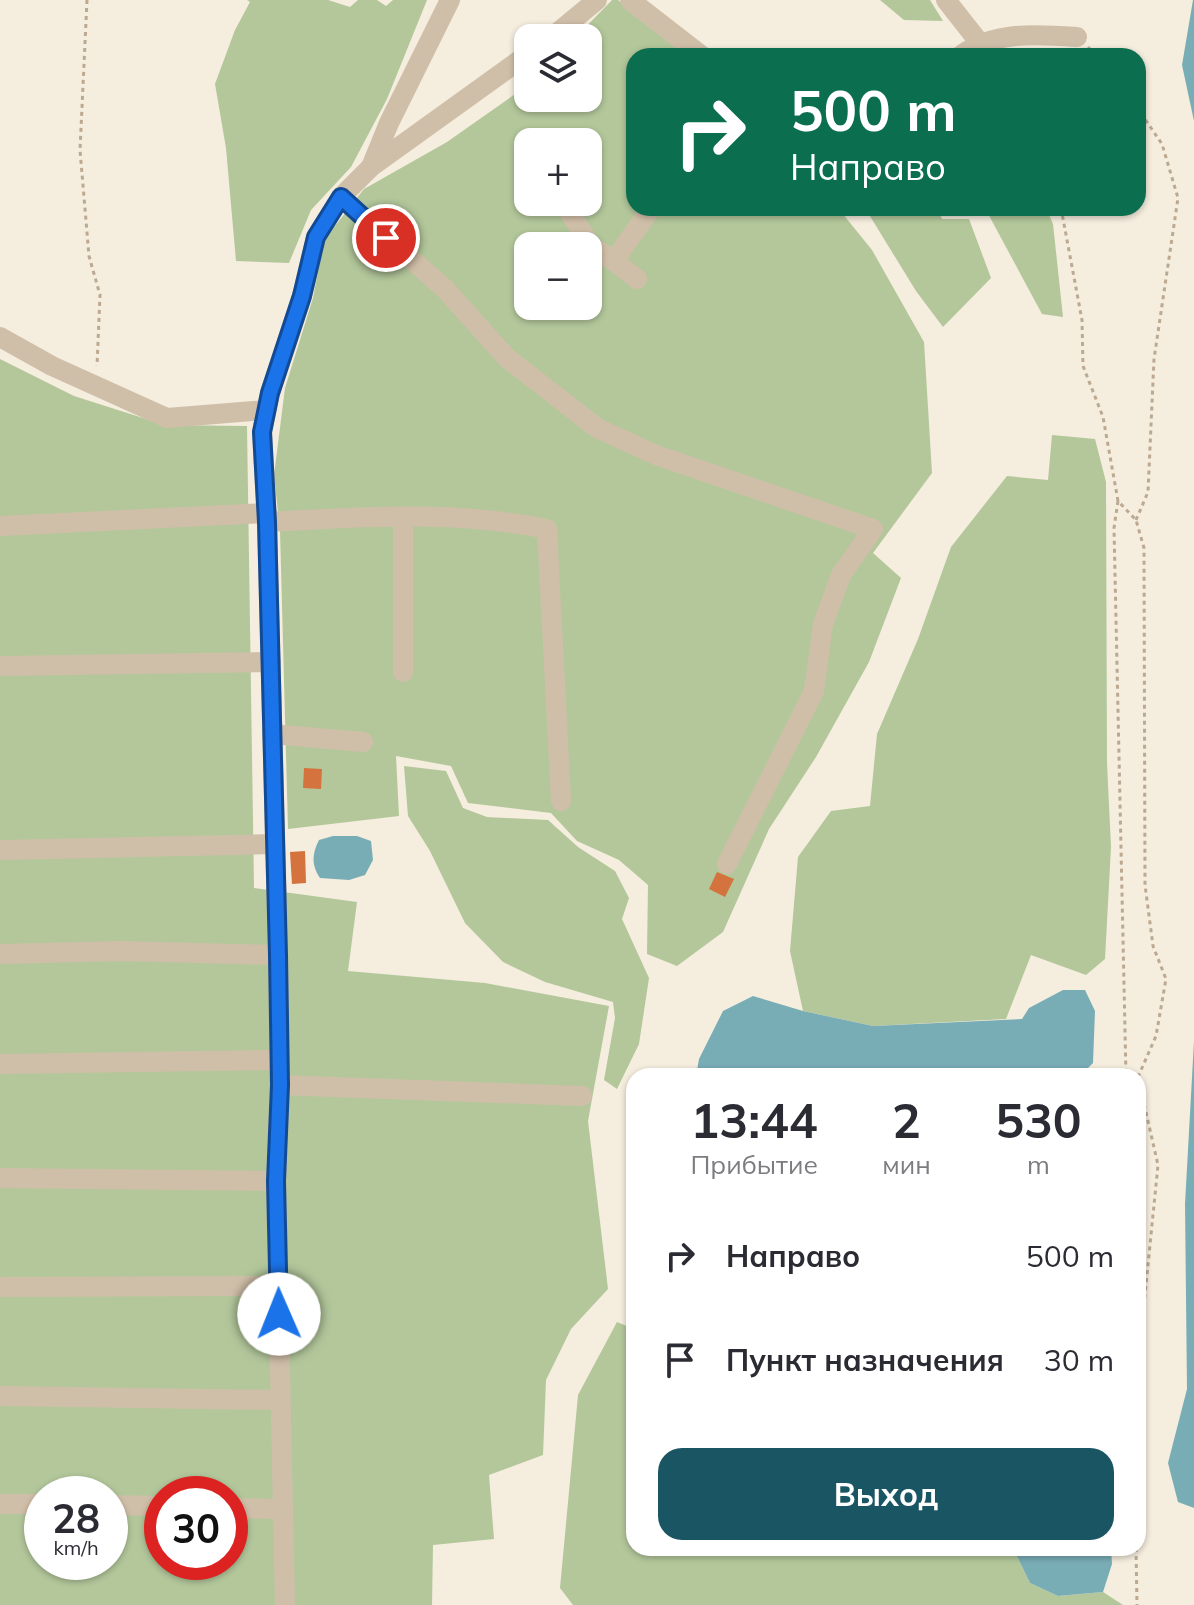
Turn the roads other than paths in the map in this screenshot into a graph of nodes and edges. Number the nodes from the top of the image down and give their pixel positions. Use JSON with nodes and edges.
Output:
{"nodes":[{"id":1,"x":450,"y":0,"type":"edge"},
{"id":2,"x":597,"y":0,"type":"edge"},
{"id":3,"x":630,"y":0,"type":"edge"},
{"id":4,"x":946,"y":0,"type":"edge"},
{"id":5,"x":568,"y":24,"type":"edge"},
{"id":6,"x":1077,"y":37,"type":"dead end"},
{"id":7,"x":979,"y":42,"type":"junction"},
{"id":8,"x":692,"y":48,"type":"edge"},
{"id":9,"x":971,"y":48,"type":"edge"},
{"id":10,"x":514,"y":64,"type":"edge"},
{"id":11,"x":371,"y":167,"type":"junction"},
{"id":12,"x":341,"y":197,"type":"junction"},
{"id":13,"x":572,"y":216,"type":"edge"},
{"id":14,"x":645,"y":216,"type":"edge"},
{"id":15,"x":614,"y":261,"type":"junction"},
{"id":16,"x":637,"y":279,"type":"dead end"},
{"id":17,"x":0,"y":337,"type":"edge"},
{"id":18,"x":266,"y":410,"type":"junction"},
{"id":19,"x":403,"y":517,"type":"junction"},
{"id":20,"x":267,"y":518,"type":"junction"},
{"id":21,"x":1,"y":526,"type":"edge"},
{"id":22,"x":271,"y":662,"type":"junction"},
{"id":23,"x":0,"y":666,"type":"edge"},
{"id":24,"x":403,"y":672,"type":"dead end"},
{"id":25,"x":272,"y":734,"type":"junction"},
{"id":26,"x":363,"y":742,"type":"dead end"},
{"id":27,"x":561,"y":801,"type":"dead end"},
{"id":28,"x":274,"y":844,"type":"junction"},
{"id":29,"x":0,"y":850,"type":"edge"},
{"id":30,"x":727,"y":864,"type":"dead end"},
{"id":31,"x":0,"y":954,"type":"edge"},
{"id":32,"x":278,"y":955,"type":"junction"},
{"id":33,"x":280,"y":1060,"type":"junction"},
{"id":34,"x":0,"y":1064,"type":"edge"},
{"id":35,"x":280,"y":1085,"type":"junction"},
{"id":36,"x":582,"y":1096,"type":"dead end"},
{"id":37,"x":0,"y":1178,"type":"edge"},
{"id":38,"x":276,"y":1181,"type":"junction"},
{"id":39,"x":278,"y":1286,"type":"junction"},
{"id":40,"x":0,"y":1287,"type":"edge"},
{"id":41,"x":0,"y":1396,"type":"edge"},
{"id":42,"x":281,"y":1400,"type":"junction"},
{"id":43,"x":0,"y":1504,"type":"edge"},
{"id":44,"x":24,"y":1504,"type":"edge"},
{"id":45,"x":248,"y":1508,"type":"edge"},
{"id":46,"x":283,"y":1509,"type":"junction"},
{"id":47,"x":285,"y":1605,"type":"edge"}],
"edges":[{"from":1,"to":11,"type":"street"},
{"from":2,"to":5,"type":"street"},
{"from":3,"to":8,"type":"street"},
{"from":4,"to":7,"type":"street"},
{"from":6,"to":7,"type":"street"},
{"from":7,"to":9,"type":"street"},
{"from":10,"to":11,"type":"street"},
{"from":11,"to":12,"type":"street"},
{"from":12,"to":18,"type":"street"},
{"from":12,"to":30,"type":"street"},
{"from":13,"to":15,"type":"street"},
{"from":14,"to":15,"type":"street"},
{"from":15,"to":16,"type":"street"},
{"from":17,"to":18,"type":"street"},
{"from":18,"to":20,"type":"street"},
{"from":19,"to":20,"type":"street"},
{"from":19,"to":24,"type":"street"},
{"from":19,"to":27,"type":"street"},
{"from":20,"to":21,"type":"street"},
{"from":20,"to":22,"type":"street"},
{"from":22,"to":23,"type":"street"},
{"from":22,"to":25,"type":"street"},
{"from":25,"to":26,"type":"street"},
{"from":25,"to":28,"type":"street"},
{"from":28,"to":29,"type":"street"},
{"from":28,"to":32,"type":"street"},
{"from":31,"to":32,"type":"street"},
{"from":32,"to":33,"type":"street"},
{"from":33,"to":34,"type":"street"},
{"from":33,"to":35,"type":"street"},
{"from":35,"to":36,"type":"street"},
{"from":35,"to":38,"type":"street"},
{"from":37,"to":38,"type":"street"},
{"from":38,"to":39,"type":"street"},
{"from":39,"to":40,"type":"street"},
{"from":39,"to":42,"type":"street"},
{"from":41,"to":42,"type":"street"},
{"from":42,"to":46,"type":"street"},
{"from":43,"to":44,"type":"street"},
{"from":45,"to":46,"type":"street"},
{"from":46,"to":47,"type":"street"}]}
